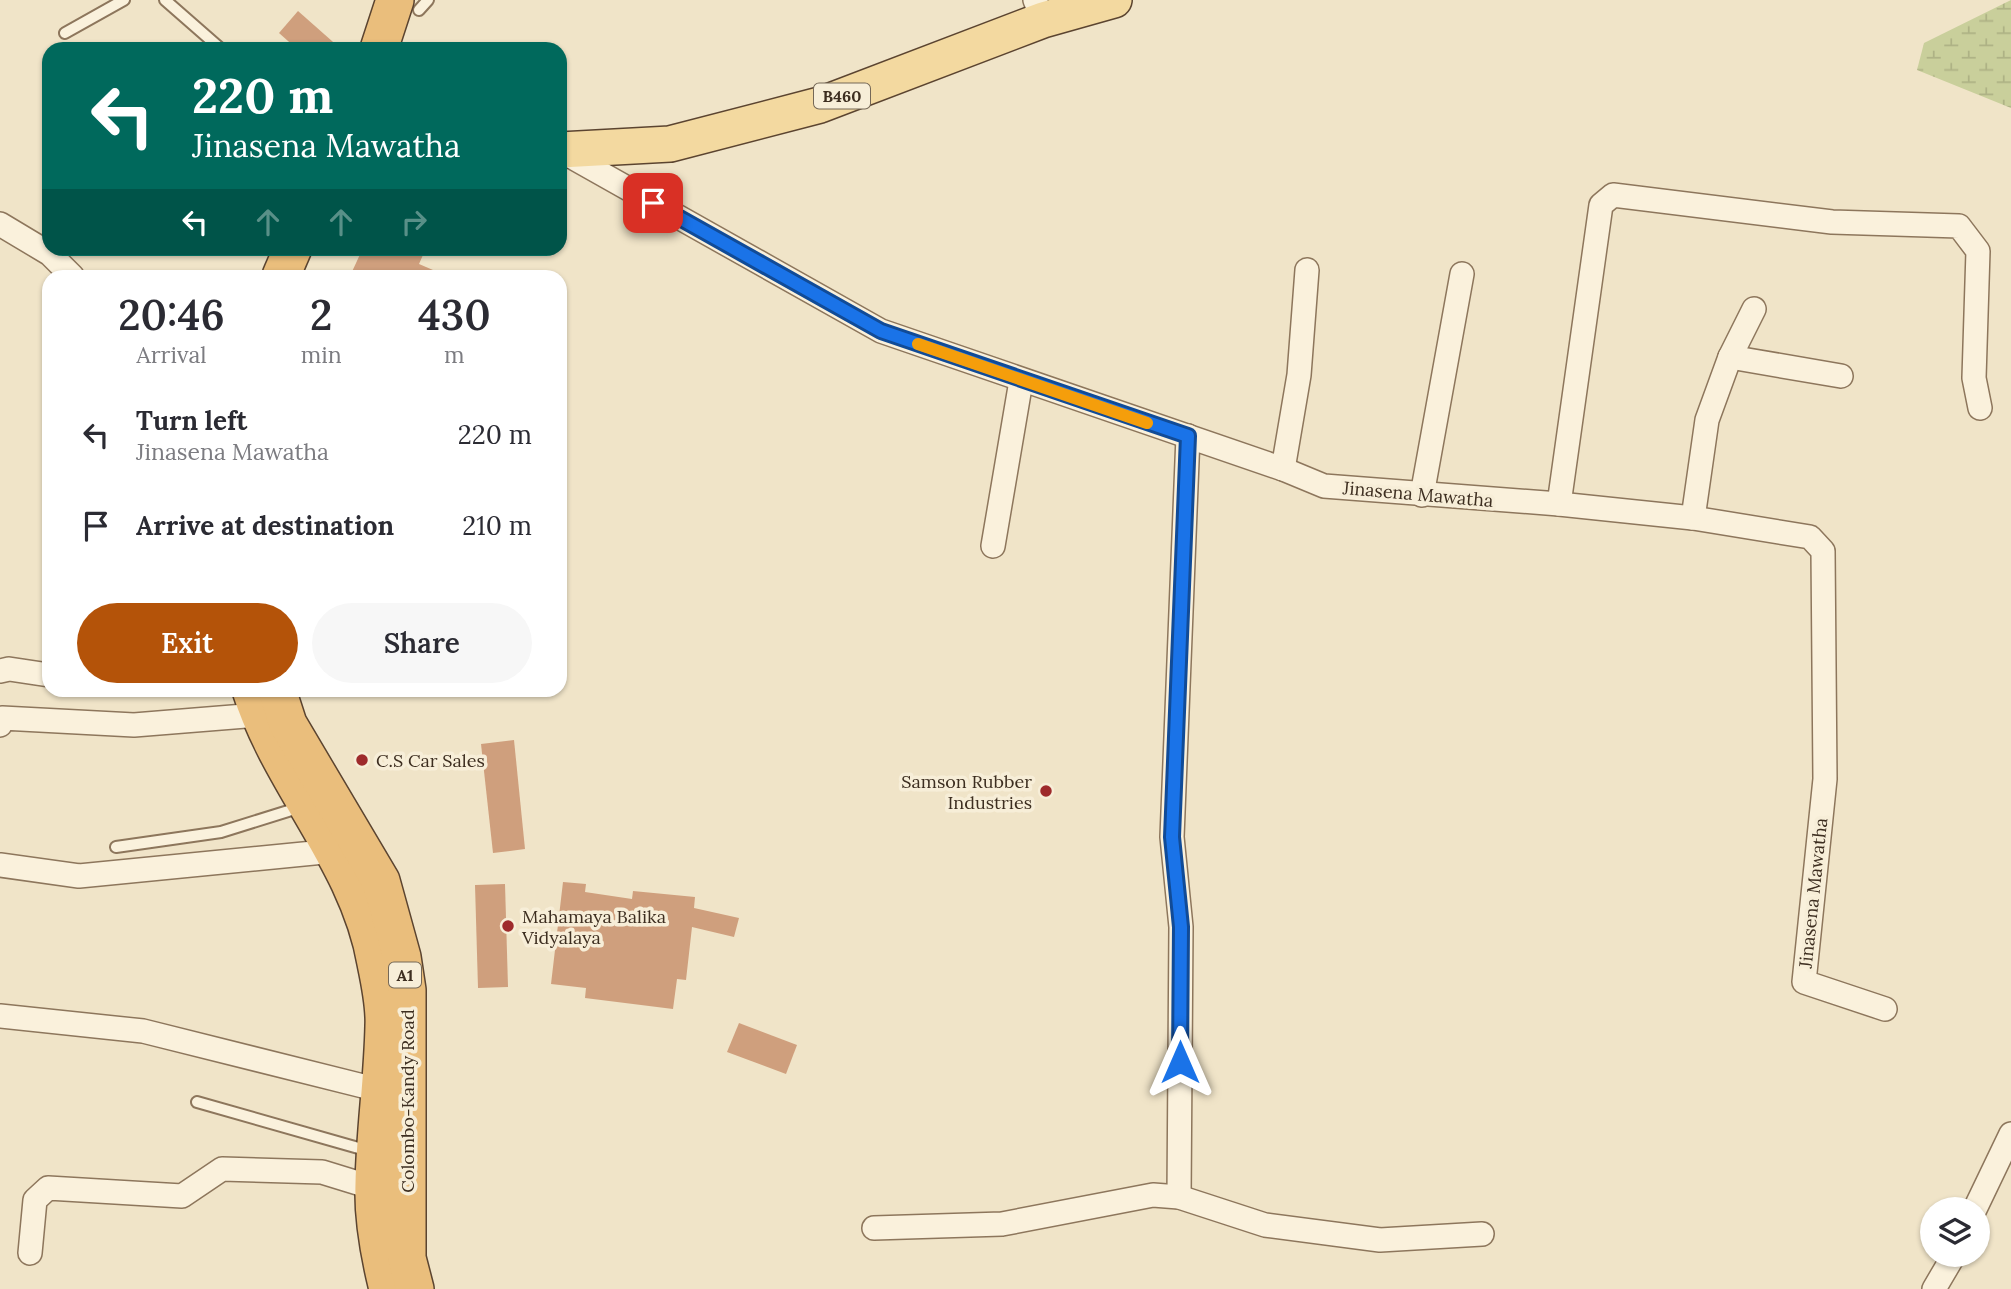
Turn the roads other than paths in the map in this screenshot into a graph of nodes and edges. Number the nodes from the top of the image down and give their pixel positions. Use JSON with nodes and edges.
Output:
{"nodes":[{"id":1,"x":124,"y":0,"type":"edge"},
{"id":2,"x":165,"y":0,"type":"edge"},
{"id":3,"x":1114,"y":0,"type":"edge"},
{"id":4,"x":407,"y":5,"type":"edge"},
{"id":5,"x":1039,"y":10,"type":"edge"},
{"id":6,"x":65,"y":33,"type":"dead end"},
{"id":7,"x":213,"y":42,"type":"edge"},
{"id":8,"x":383,"y":42,"type":"edge"},
{"id":9,"x":405,"y":42,"type":"edge"},
{"id":10,"x":567,"y":151,"type":"edge"},
{"id":11,"x":567,"y":154,"type":"edge"},
{"id":12,"x":0,"y":224,"type":"edge"},
{"id":13,"x":42,"y":249,"type":"edge"},
{"id":14,"x":52,"y":256,"type":"edge"},
{"id":15,"x":66,"y":270,"type":"edge"},
{"id":16,"x":1307,"y":270,"type":"dead end"},
{"id":17,"x":1462,"y":274,"type":"dead end"},
{"id":18,"x":1754,"y":309,"type":"dead end"},
{"id":19,"x":1730,"y":357,"type":"junction"},
{"id":20,"x":1841,"y":376,"type":"dead end"},
{"id":21,"x":1021,"y":381,"type":"junction"},
{"id":22,"x":1980,"y":408,"type":"dead end"},
{"id":23,"x":1188,"y":436,"type":"junction"},
{"id":24,"x":1283,"y":469,"type":"junction"},
{"id":25,"x":1422,"y":495,"type":"junction"},
{"id":26,"x":1559,"y":504,"type":"junction"},
{"id":27,"x":1693,"y":518,"type":"junction"},
{"id":28,"x":993,"y":546,"type":"dead end"},
{"id":29,"x":0,"y":671,"type":"edge"},
{"id":30,"x":42,"y":674,"type":"edge"},
{"id":31,"x":262,"y":698,"type":"edge"},
{"id":32,"x":0,"y":725,"type":"edge"},
{"id":33,"x":306,"y":806,"type":"junction"},
{"id":34,"x":116,"y":846,"type":"dead end"},
{"id":35,"x":334,"y":851,"type":"junction"},
{"id":36,"x":0,"y":865,"type":"edge"},
{"id":37,"x":1885,"y":1009,"type":"dead end"},
{"id":38,"x":0,"y":1016,"type":"edge"},
{"id":39,"x":379,"y":1090,"type":"junction"},
{"id":40,"x":197,"y":1102,"type":"dead end"},
{"id":41,"x":2011,"y":1134,"type":"edge"},
{"id":42,"x":374,"y":1170,"type":"junction"},
{"id":43,"x":1179,"y":1197,"type":"junction"},
{"id":44,"x":1981,"y":1197,"type":"edge"},
{"id":45,"x":874,"y":1228,"type":"dead end"},
{"id":46,"x":1482,"y":1234,"type":"dead end"},
{"id":47,"x":30,"y":1253,"type":"dead end"},
{"id":48,"x":1947,"y":1267,"type":"edge"},
{"id":49,"x":388,"y":1289,"type":"edge"},
{"id":50,"x":415,"y":1289,"type":"edge"},
{"id":51,"x":1934,"y":1289,"type":"edge"}],
"edges":[{"from":1,"to":6,"type":"lane"},
{"from":2,"to":7,"type":"lane"},
{"from":3,"to":5,"type":"main road","number":"B460"},
{"from":4,"to":8,"type":"highway"},
{"from":4,"to":9,"type":"highway"},
{"from":5,"to":10,"type":"main road","number":"B460"},
{"from":11,"to":21,"type":"street","name":"Jinasena Mawatha"},
{"from":12,"to":13,"type":"street"},
{"from":14,"to":15,"type":"street"},
{"from":16,"to":24,"type":"street"},
{"from":17,"to":25,"type":"street"},
{"from":18,"to":19,"type":"street"},
{"from":19,"to":20,"type":"street"},
{"from":19,"to":27,"type":"street"},
{"from":21,"to":23,"type":"street","name":"Jinasena Mawatha"},
{"from":21,"to":28,"type":"street"},
{"from":22,"to":26,"type":"street"},
{"from":23,"to":24,"type":"street","name":"Jinasena Mawatha"},
{"from":23,"to":43,"type":"street"},
{"from":24,"to":25,"type":"street","name":"Jinasena Mawatha"},
{"from":25,"to":26,"type":"street","name":"Jinasena Mawatha"},
{"from":26,"to":27,"type":"street","name":"Jinasena Mawatha"},
{"from":27,"to":37,"type":"street","name":"Jinasena Mawatha"},
{"from":29,"to":30,"type":"street"},
{"from":31,"to":32,"type":"street"},
{"from":31,"to":33,"type":"highway","name":"Colombo-Kandy Road","number":"A1"},
{"from":31,"to":50,"type":"highway","name":"Colombo-Kandy Road","number":"A1"},
{"from":33,"to":34,"type":"lane"},
{"from":33,"to":35,"type":"highway","name":"Colombo-Kandy Road","number":"A1"},
{"from":35,"to":36,"type":"street"},
{"from":35,"to":39,"type":"highway","name":"Colombo-Kandy Road","number":"A1"},
{"from":38,"to":39,"type":"street"},
{"from":39,"to":42,"type":"highway","name":"Colombo-Kandy Road","number":"A1"},
{"from":40,"to":42,"type":"lane"},
{"from":41,"to":44,"type":"street"},
{"from":42,"to":47,"type":"street"},
{"from":42,"to":49,"type":"highway","name":"Colombo-Kandy Road","number":"A1"},
{"from":43,"to":45,"type":"street"},
{"from":43,"to":46,"type":"street"},
{"from":48,"to":51,"type":"street"}]}
